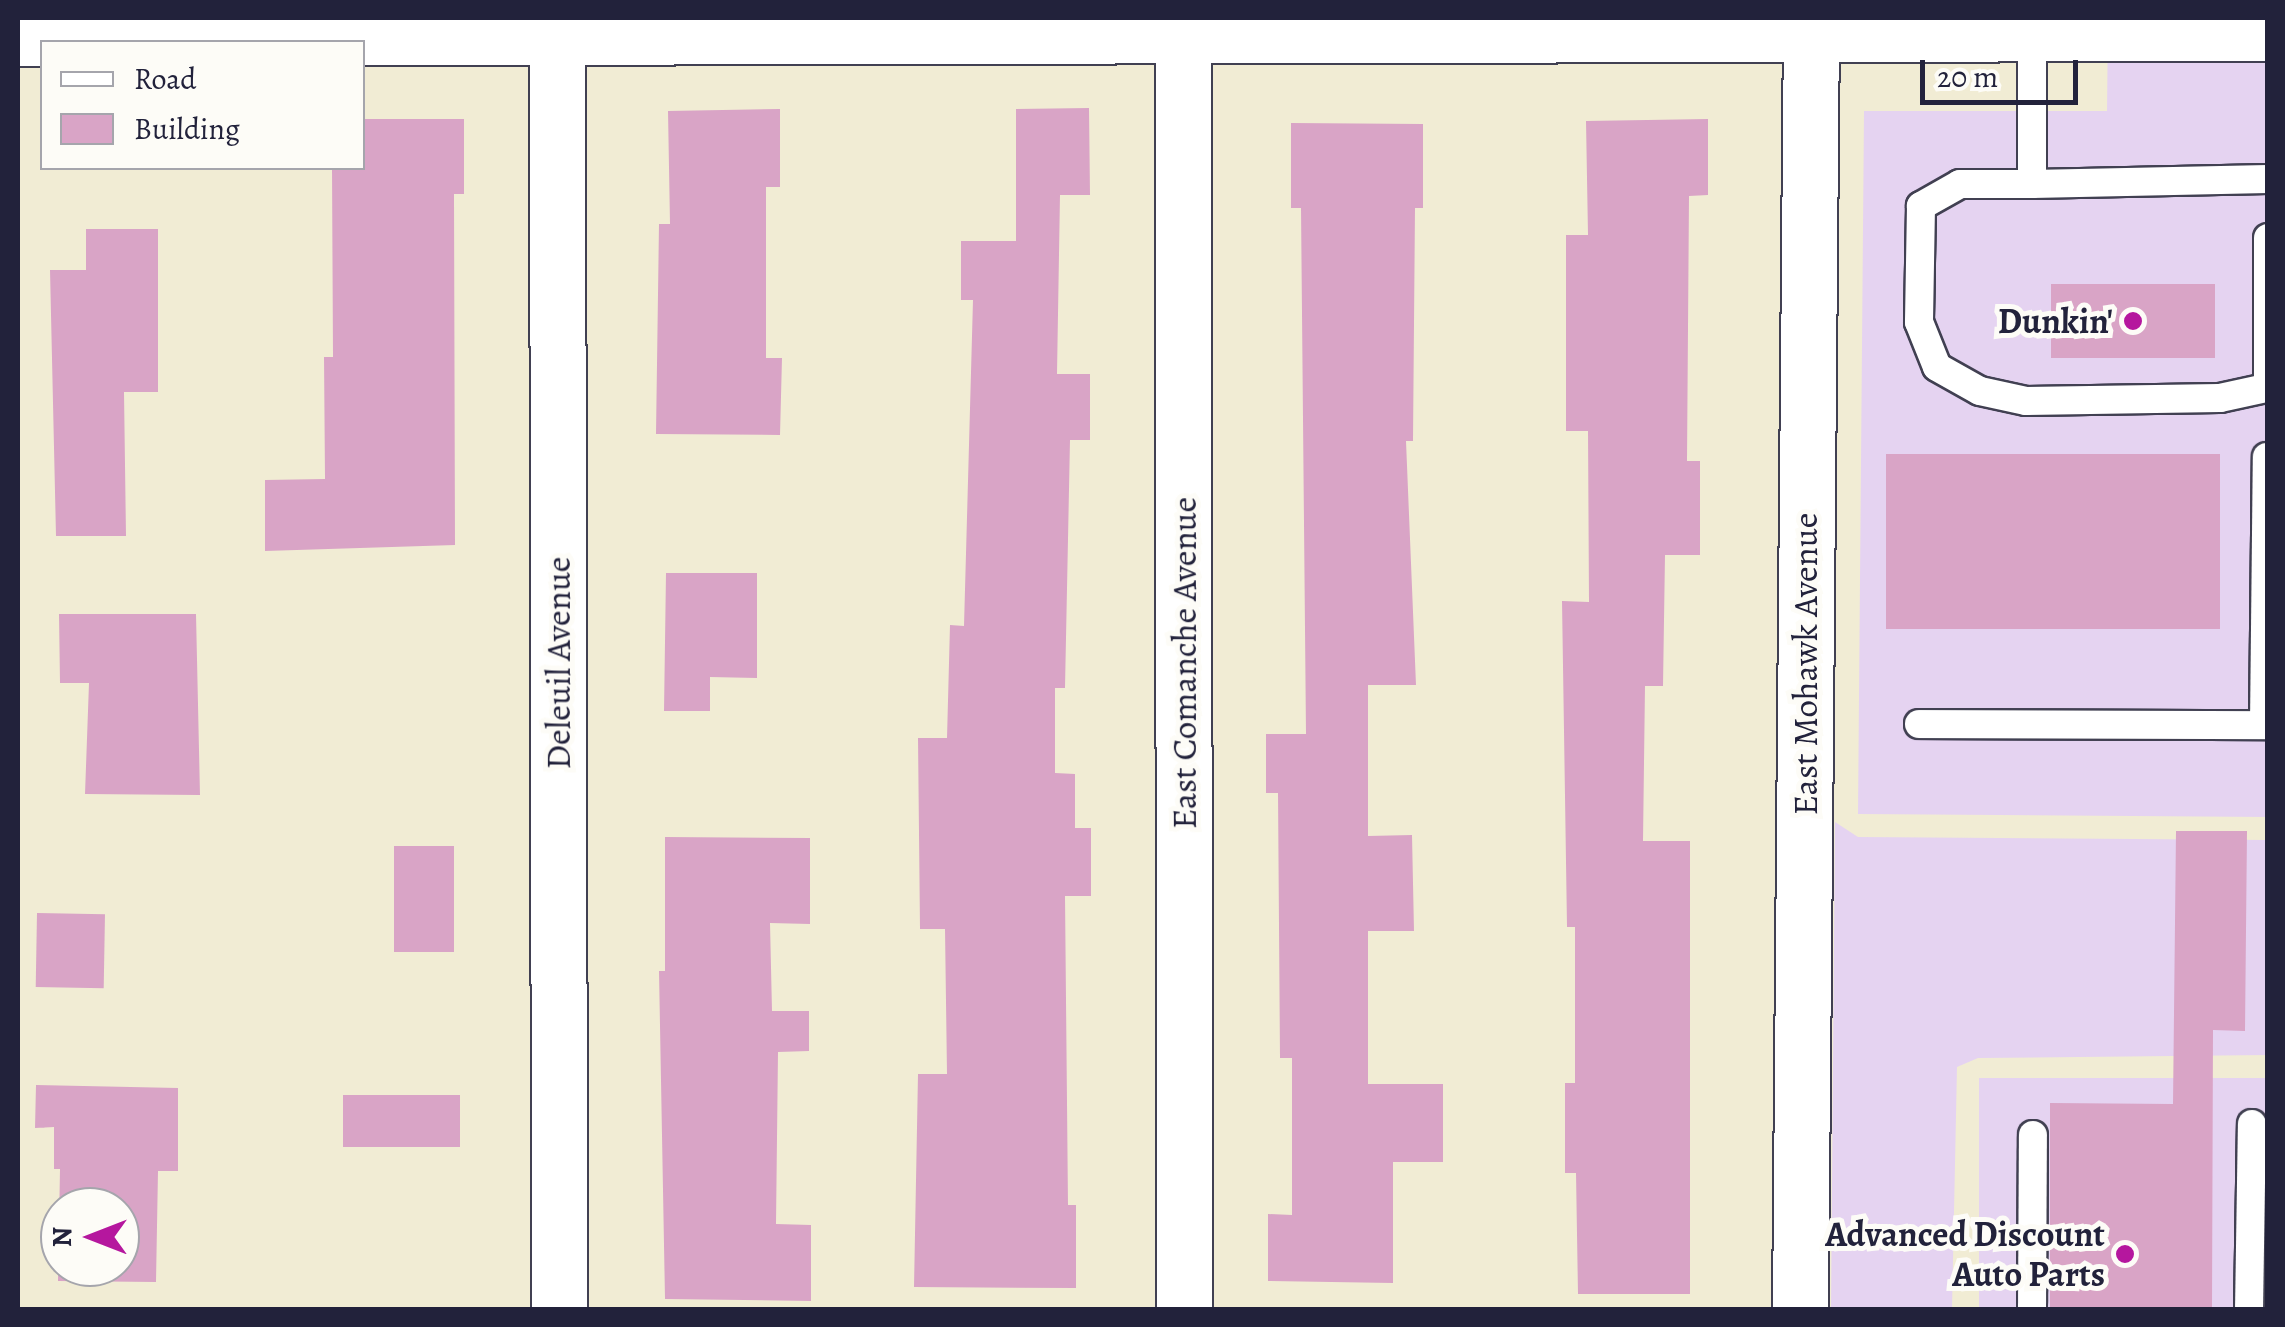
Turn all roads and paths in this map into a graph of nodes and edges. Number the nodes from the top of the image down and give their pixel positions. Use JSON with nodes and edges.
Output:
{"nodes":[{"id":1,"x":1811,"y":24,"type":"edge"},
{"id":2,"x":1183,"y":25,"type":"edge"},
{"id":3,"x":558,"y":29,"type":"edge"},
{"id":4,"x":2032,"y":32,"type":"junction"},
{"id":5,"x":2268,"y":32,"type":"edge"},
{"id":6,"x":18,"y":38,"type":"edge"},
{"id":7,"x":2268,"y":179,"type":"edge"},
{"id":8,"x":2032,"y":184,"type":"junction"},
{"id":9,"x":2268,"y":238,"type":"edge"},
{"id":10,"x":2267,"y":388,"type":"edge"},
{"id":11,"x":2267,"y":457,"type":"edge"},
{"id":12,"x":1919,"y":724,"type":"dead end"},
{"id":13,"x":2266,"y":725,"type":"edge"},
{"id":14,"x":2252,"y":1124,"type":"dead end"},
{"id":15,"x":2032,"y":1135,"type":"dead end"},
{"id":16,"x":2258,"y":1264,"type":"edge"},
{"id":17,"x":559,"y":1310,"type":"edge"},
{"id":18,"x":1184,"y":1310,"type":"edge"},
{"id":19,"x":1800,"y":1310,"type":"edge"},
{"id":20,"x":2032,"y":1310,"type":"edge"},
{"id":21,"x":2249,"y":1310,"type":"edge"}],
"edges":[{"from":1,"to":2,"type":"street"},
{"from":1,"to":4,"type":"street"},
{"from":1,"to":19,"type":"street","name":"East Mohawk Avenue"},
{"from":2,"to":3,"type":"street"},
{"from":2,"to":18,"type":"street","name":"East Comanche Avenue"},
{"from":3,"to":6,"type":"street"},
{"from":3,"to":17,"type":"street","name":"Deleuil Avenue"},
{"from":4,"to":5,"type":"street"},
{"from":4,"to":8,"type":"lane"},
{"from":7,"to":8,"type":"lane"},
{"from":8,"to":10,"type":"lane"},
{"from":9,"to":10,"type":"lane"},
{"from":11,"to":13,"type":"lane"},
{"from":12,"to":13,"type":"lane"},
{"from":14,"to":16,"type":"lane"},
{"from":15,"to":20,"type":"lane"},
{"from":16,"to":21,"type":"lane"}]}
